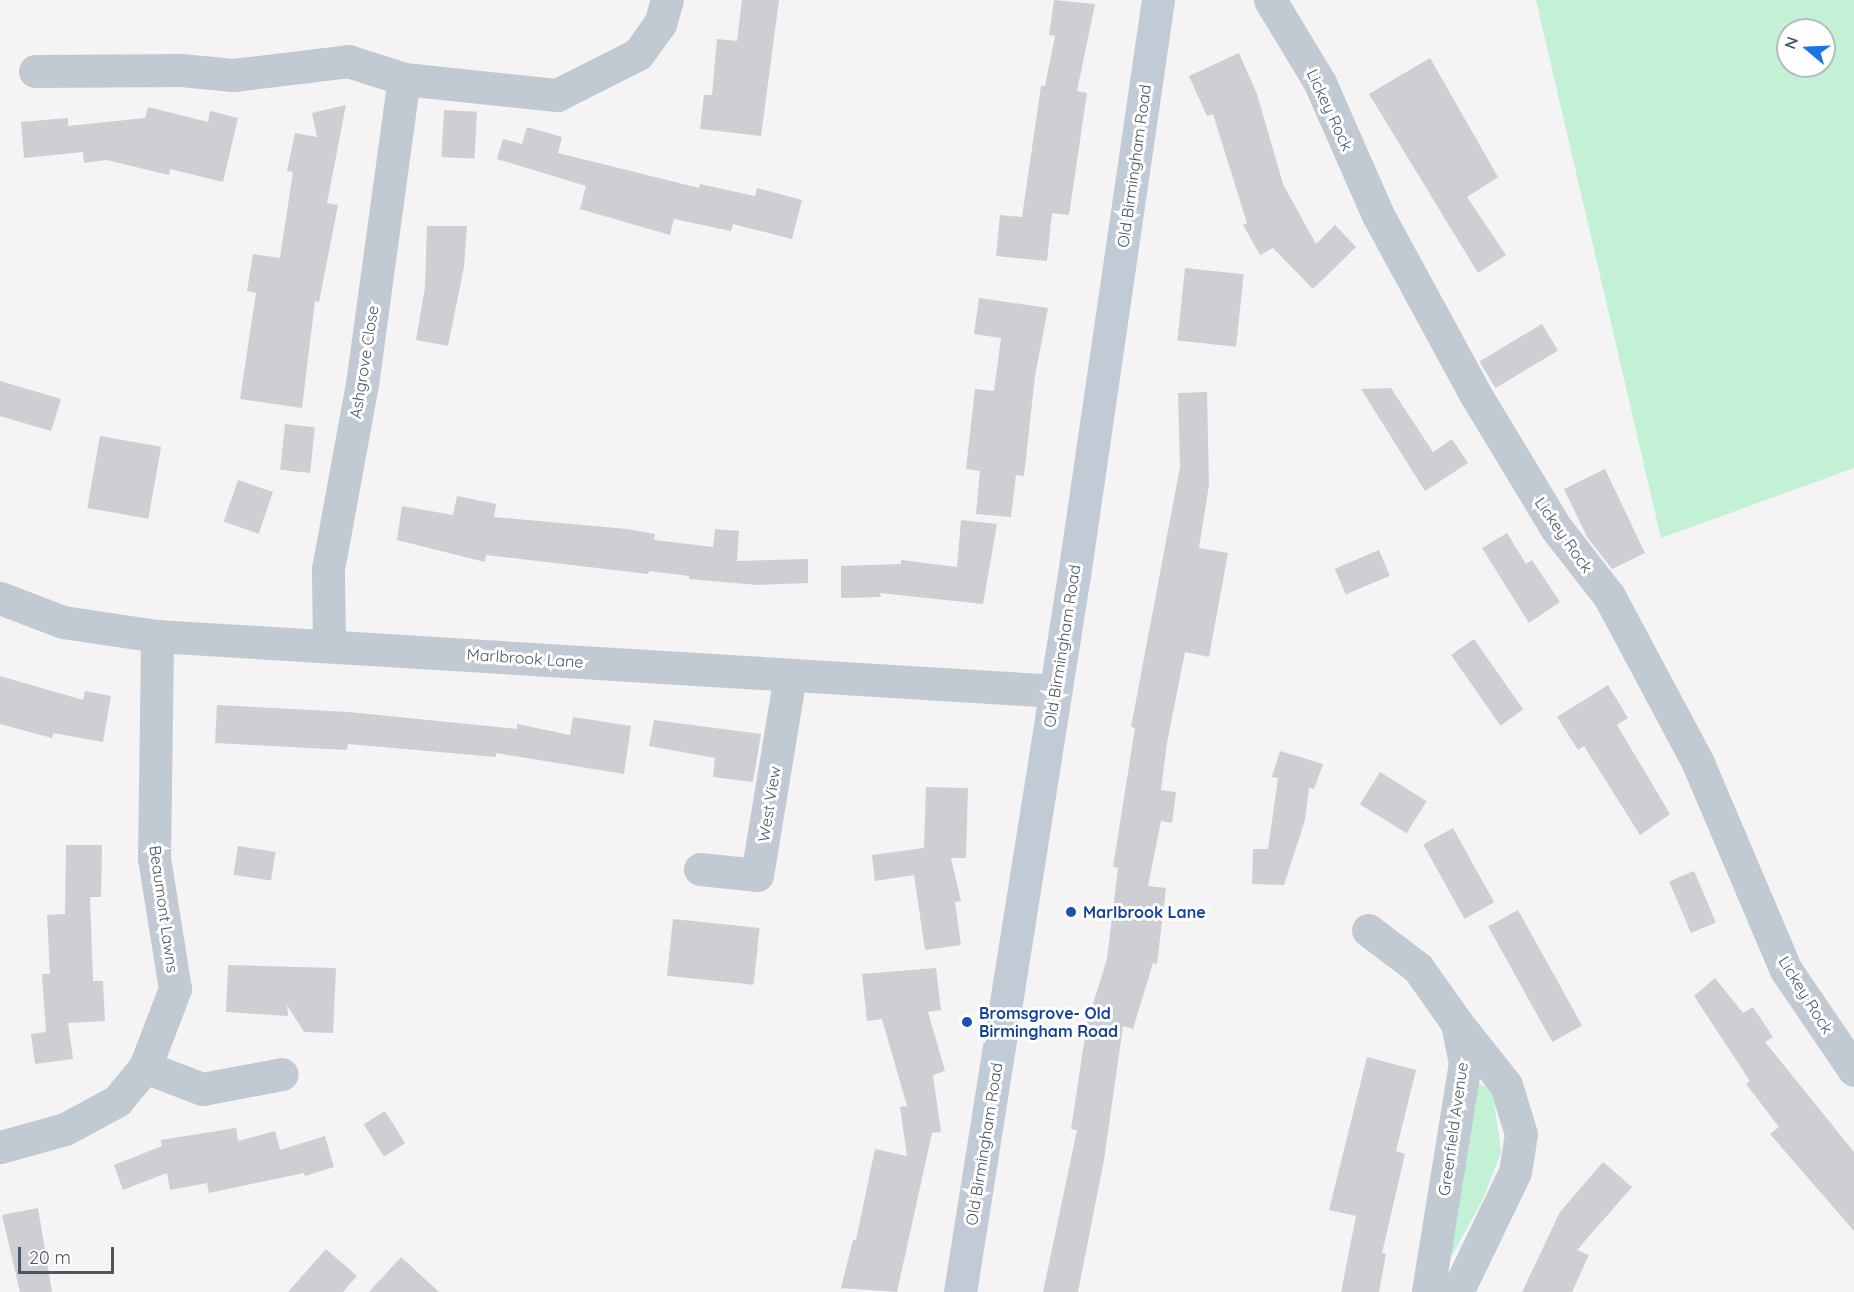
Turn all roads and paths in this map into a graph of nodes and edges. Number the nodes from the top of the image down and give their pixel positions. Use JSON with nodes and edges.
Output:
{"nodes":[{"id":1,"x":667,"y":0,"type":"edge"},
{"id":2,"x":1158,"y":0,"type":"edge"},
{"id":3,"x":1270,"y":0,"type":"edge"},
{"id":4,"x":36,"y":71,"type":"dead end"},
{"id":5,"x":404,"y":79,"type":"junction"},
{"id":6,"x":0,"y":598,"type":"edge"},
{"id":7,"x":158,"y":636,"type":"junction"},
{"id":8,"x":329,"y":645,"type":"junction"},
{"id":9,"x":790,"y":675,"type":"junction"},
{"id":10,"x":1055,"y":692,"type":"junction"},
{"id":11,"x":700,"y":869,"type":"dead end"},
{"id":12,"x":1368,"y":930,"type":"dead end"},
{"id":13,"x":1457,"y":1023,"type":"junction"},
{"id":14,"x":145,"y":1067,"type":"junction"},
{"id":15,"x":1854,"y":1070,"type":"edge"},
{"id":16,"x":282,"y":1074,"type":"dead end"},
{"id":17,"x":0,"y":1147,"type":"edge"},
{"id":18,"x":960,"y":1292,"type":"edge"},
{"id":19,"x":1428,"y":1292,"type":"edge"},
{"id":20,"x":1458,"y":1292,"type":"edge"}],
"edges":[{"from":1,"to":5,"type":"street"},
{"from":2,"to":10,"type":"main road","name":"Old Birmingham Road"},
{"from":3,"to":15,"type":"street","name":"Lickey Rock"},
{"from":4,"to":5,"type":"street"},
{"from":5,"to":8,"type":"street","name":"Ashgrove Close"},
{"from":6,"to":7,"type":"street","name":"Marlbrook Lane"},
{"from":7,"to":8,"type":"street","name":"Marlbrook Lane"},
{"from":7,"to":14,"type":"street","name":"Beaumont Lawns"},
{"from":8,"to":9,"type":"street","name":"Marlbrook Lane"},
{"from":9,"to":10,"type":"street","name":"Marlbrook Lane"},
{"from":9,"to":11,"type":"street","name":"West View"},
{"from":10,"to":18,"type":"main road","name":"Old Birmingham Road"},
{"from":12,"to":13,"type":"street","name":"Greenfield Avenue"},
{"from":13,"to":19,"type":"street","name":"Greenfield Avenue"},
{"from":13,"to":20,"type":"street"},
{"from":14,"to":16,"type":"street"},
{"from":14,"to":17,"type":"street","name":"Beaumont Lawns"}]}
